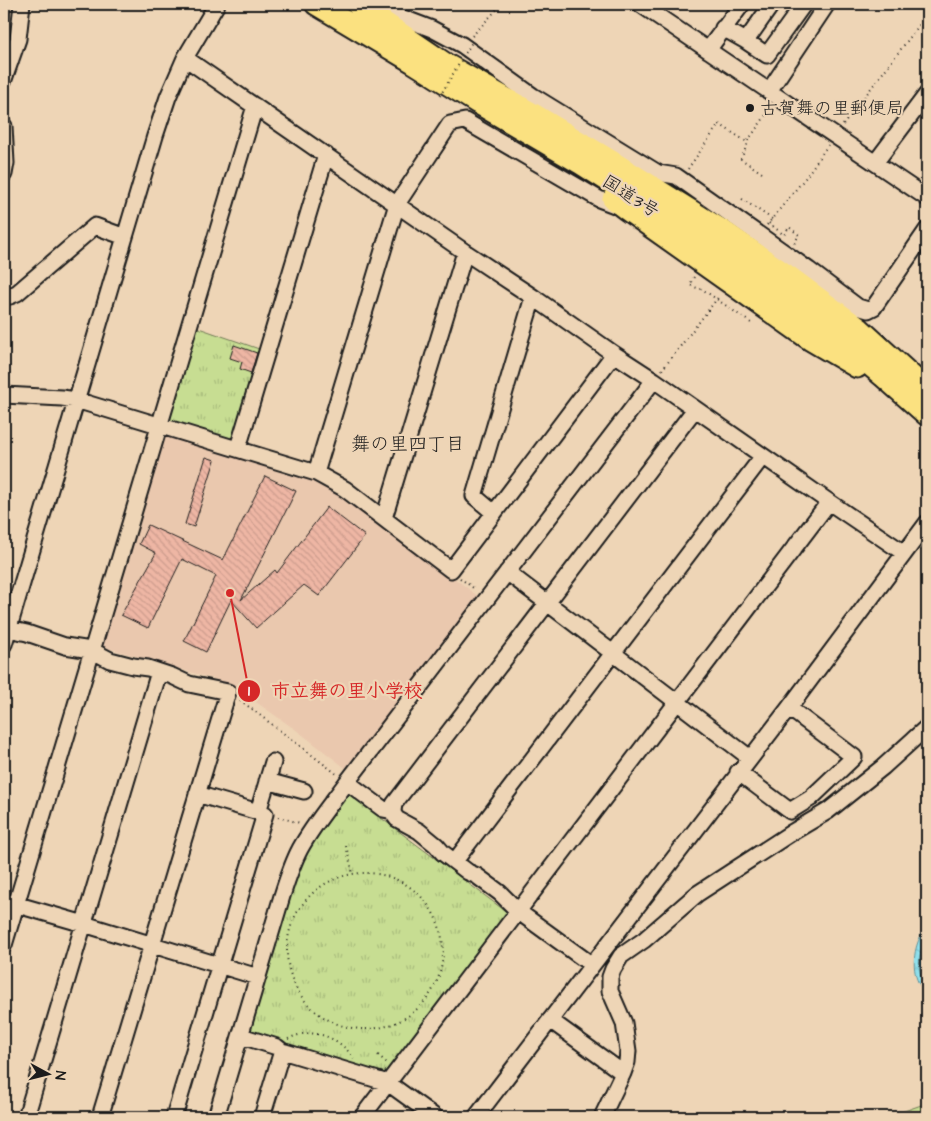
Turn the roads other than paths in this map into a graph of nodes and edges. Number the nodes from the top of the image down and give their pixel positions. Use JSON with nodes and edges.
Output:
{"nodes":[{"id":1,"x":22,"y":4,"type":"edge"},
{"id":2,"x":217,"y":4,"type":"edge"},
{"id":3,"x":316,"y":4,"type":"edge"},
{"id":4,"x":357,"y":4,"type":"edge"},
{"id":5,"x":366,"y":4,"type":"edge"},
{"id":6,"x":640,"y":4,"type":"edge"},
{"id":7,"x":742,"y":4,"type":"edge"},
{"id":8,"x":772,"y":4,"type":"edge"},
{"id":9,"x":802,"y":4,"type":"edge"},
{"id":10,"x":823,"y":10,"type":"edge"},
{"id":11,"x":723,"y":28,"type":"junction"},
{"id":12,"x":746,"y":42,"type":"junction"},
{"id":13,"x":708,"y":50,"type":"junction"},
{"id":14,"x":185,"y":58,"type":"junction"},
{"id":15,"x":4,"y":80,"type":"edge"},
{"id":16,"x":774,"y":94,"type":"junction"},
{"id":17,"x":927,"y":94,"type":"edge"},
{"id":18,"x":255,"y":106,"type":"junction"},
{"id":19,"x":4,"y":126,"type":"edge"},
{"id":20,"x":326,"y":155,"type":"junction"},
{"id":21,"x":580,"y":163,"type":"junction"},
{"id":22,"x":875,"y":163,"type":"junction"},
{"id":23,"x":658,"y":173,"type":"junction"},
{"id":24,"x":4,"y":174,"type":"edge"},
{"id":25,"x":927,"y":198,"type":"edge"},
{"id":26,"x":397,"y":204,"type":"junction"},
{"id":27,"x":626,"y":209,"type":"junction"},
{"id":28,"x":690,"y":210,"type":"junction"},
{"id":29,"x":927,"y":230,"type":"edge"},
{"id":30,"x":125,"y":237,"type":"junction"},
{"id":31,"x":465,"y":252,"type":"junction"},
{"id":32,"x":4,"y":295,"type":"edge"},
{"id":33,"x":533,"y":297,"type":"junction"},
{"id":34,"x":614,"y":354,"type":"junction"},
{"id":35,"x":883,"y":376,"type":"junction"},
{"id":36,"x":654,"y":380,"type":"junction"},
{"id":37,"x":927,"y":390,"type":"edge"},
{"id":38,"x":4,"y":395,"type":"edge"},
{"id":39,"x":76,"y":400,"type":"junction"},
{"id":40,"x":695,"y":409,"type":"junction"},
{"id":41,"x":927,"y":415,"type":"edge"},
{"id":42,"x":159,"y":424,"type":"junction"},
{"id":43,"x":238,"y":448,"type":"junction"},
{"id":44,"x":763,"y":456,"type":"junction"},
{"id":45,"x":316,"y":472,"type":"junction"},
{"id":46,"x":829,"y":502,"type":"junction"},
{"id":47,"x":494,"y":513,"type":"junction"},
{"id":48,"x":384,"y":518,"type":"junction"},
{"id":49,"x":927,"y":523,"type":"edge"},
{"id":50,"x":904,"y":553,"type":"junction"},
{"id":51,"x":507,"y":572,"type":"junction"},
{"id":52,"x":547,"y":603,"type":"junction"},
{"id":53,"x":5,"y":634,"type":"edge"},
{"id":54,"x":91,"y":650,"type":"junction"},
{"id":55,"x":613,"y":653,"type":"junction"},
{"id":56,"x":159,"y":672,"type":"junction"},
{"id":57,"x":678,"y":703,"type":"junction"},
{"id":58,"x":789,"y":708,"type":"junction"},
{"id":59,"x":927,"y":727,"type":"edge"},
{"id":60,"x":750,"y":758,"type":"junction"},
{"id":61,"x":273,"y":762,"type":"dead end"},
{"id":62,"x":738,"y":772,"type":"junction"},
{"id":63,"x":267,"y":781,"type":"junction"},
{"id":64,"x":347,"y":782,"type":"junction"},
{"id":65,"x":304,"y":791,"type":"dead end"},
{"id":66,"x":197,"y":794,"type":"junction"},
{"id":67,"x":393,"y":811,"type":"junction"},
{"id":68,"x":262,"y":812,"type":"junction"},
{"id":69,"x":455,"y":861,"type":"junction"},
{"id":70,"x":10,"y":903,"type":"edge"},
{"id":71,"x":519,"y":912,"type":"junction"},
{"id":72,"x":84,"y":924,"type":"junction"},
{"id":73,"x":4,"y":945,"type":"edge"},
{"id":74,"x":152,"y":945,"type":"junction"},
{"id":75,"x":220,"y":964,"type":"junction"},
{"id":76,"x":592,"y":965,"type":"junction"},
{"id":77,"x":258,"y":977,"type":"junction"},
{"id":78,"x":550,"y":1020,"type":"junction"},
{"id":79,"x":240,"y":1036,"type":"junction"},
{"id":80,"x":282,"y":1051,"type":"junction"},
{"id":81,"x":623,"y":1073,"type":"junction"},
{"id":82,"x":388,"y":1083,"type":"junction"},
{"id":83,"x":26,"y":1117,"type":"edge"},
{"id":84,"x":100,"y":1117,"type":"edge"},
{"id":85,"x":174,"y":1117,"type":"edge"},
{"id":86,"x":216,"y":1117,"type":"edge"},
{"id":87,"x":262,"y":1117,"type":"edge"},
{"id":88,"x":362,"y":1117,"type":"edge"},
{"id":89,"x":434,"y":1117,"type":"edge"},
{"id":90,"x":476,"y":1117,"type":"edge"},
{"id":91,"x":602,"y":1117,"type":"edge"}],
"edges":[{"from":1,"to":15,"type":"street"},
{"from":2,"to":14,"type":"street"},
{"from":3,"to":21,"type":"highway","name":"国道3号"},
{"from":4,"to":28,"type":"highway","name":"国道3号"},
{"from":5,"to":23,"type":"street"},
{"from":6,"to":13,"type":"street"},
{"from":7,"to":11,"type":"street"},
{"from":8,"to":12,"type":"street"},
{"from":9,"to":10,"type":"street"},
{"from":9,"to":12,"type":"street"},
{"from":10,"to":16,"type":"street"},
{"from":11,"to":12,"type":"street"},
{"from":11,"to":13,"type":"street"},
{"from":13,"to":16,"type":"street"},
{"from":14,"to":18,"type":"street"},
{"from":14,"to":30,"type":"street"},
{"from":16,"to":22,"type":"street"},
{"from":17,"to":22,"type":"street"},
{"from":18,"to":20,"type":"street"},
{"from":18,"to":42,"type":"street"},
{"from":19,"to":24,"type":"street"},
{"from":20,"to":26,"type":"street"},
{"from":20,"to":43,"type":"street"},
{"from":21,"to":27,"type":"highway"},
{"from":21,"to":35,"type":"highway","name":"国道3号"},
{"from":22,"to":25,"type":"street"},
{"from":23,"to":28,"type":"highway"},
{"from":23,"to":29,"type":"street"},
{"from":26,"to":27,"type":"street"},
{"from":26,"to":31,"type":"street"},
{"from":26,"to":45,"type":"street"},
{"from":27,"to":35,"type":"highway"},
{"from":28,"to":37,"type":"highway","name":"国道3号"},
{"from":30,"to":32,"type":"street"},
{"from":30,"to":39,"type":"street"},
{"from":31,"to":33,"type":"street"},
{"from":31,"to":48,"type":"street"},
{"from":33,"to":34,"type":"street"},
{"from":33,"to":47,"type":"street"},
{"from":34,"to":36,"type":"street"},
{"from":34,"to":47,"type":"street"},
{"from":35,"to":41,"type":"highway","name":"国道3号"},
{"from":36,"to":40,"type":"street"},
{"from":36,"to":51,"type":"street"},
{"from":38,"to":39,"type":"street"},
{"from":39,"to":42,"type":"street"},
{"from":39,"to":53,"type":"street"},
{"from":40,"to":44,"type":"street"},
{"from":40,"to":52,"type":"street"},
{"from":42,"to":43,"type":"street"},
{"from":42,"to":54,"type":"street"},
{"from":43,"to":45,"type":"street"},
{"from":44,"to":46,"type":"street"},
{"from":44,"to":55,"type":"street"},
{"from":45,"to":48,"type":"street"},
{"from":46,"to":50,"type":"street"},
{"from":46,"to":57,"type":"street"},
{"from":47,"to":48,"type":"street"},
{"from":49,"to":50,"type":"street"},
{"from":50,"to":58,"type":"street"},
{"from":51,"to":52,"type":"street"},
{"from":51,"to":64,"type":"street"},
{"from":52,"to":55,"type":"street"},
{"from":52,"to":67,"type":"street"},
{"from":53,"to":54,"type":"street"},
{"from":54,"to":56,"type":"street"},
{"from":54,"to":70,"type":"street"},
{"from":55,"to":57,"type":"street"},
{"from":55,"to":69,"type":"street"},
{"from":56,"to":66,"type":"street"},
{"from":56,"to":72,"type":"street"},
{"from":57,"to":60,"type":"street"},
{"from":57,"to":71,"type":"street"},
{"from":58,"to":60,"type":"street"},
{"from":58,"to":62,"type":"street"},
{"from":59,"to":81,"type":"street"},
{"from":60,"to":62,"type":"street"},
{"from":61,"to":63,"type":"street"},
{"from":62,"to":76,"type":"street"},
{"from":63,"to":65,"type":"street"},
{"from":63,"to":68,"type":"street"},
{"from":64,"to":67,"type":"street"},
{"from":64,"to":77,"type":"street"},
{"from":66,"to":68,"type":"street"},
{"from":66,"to":74,"type":"street"},
{"from":67,"to":69,"type":"street"},
{"from":68,"to":75,"type":"street"},
{"from":69,"to":71,"type":"street"},
{"from":70,"to":72,"type":"street"},
{"from":70,"to":73,"type":"street"},
{"from":71,"to":76,"type":"street"},
{"from":71,"to":82,"type":"street"},
{"from":72,"to":74,"type":"street"},
{"from":72,"to":83,"type":"street"},
{"from":74,"to":75,"type":"street"},
{"from":74,"to":84,"type":"street"},
{"from":75,"to":77,"type":"street"},
{"from":75,"to":85,"type":"street"},
{"from":76,"to":78,"type":"street"},
{"from":77,"to":79,"type":"street"},
{"from":78,"to":81,"type":"street"},
{"from":78,"to":90,"type":"street"},
{"from":79,"to":80,"type":"street"},
{"from":79,"to":86,"type":"street"},
{"from":80,"to":82,"type":"street"},
{"from":80,"to":87,"type":"street"},
{"from":81,"to":91,"type":"street"},
{"from":82,"to":88,"type":"street"},
{"from":82,"to":89,"type":"street"}]}
